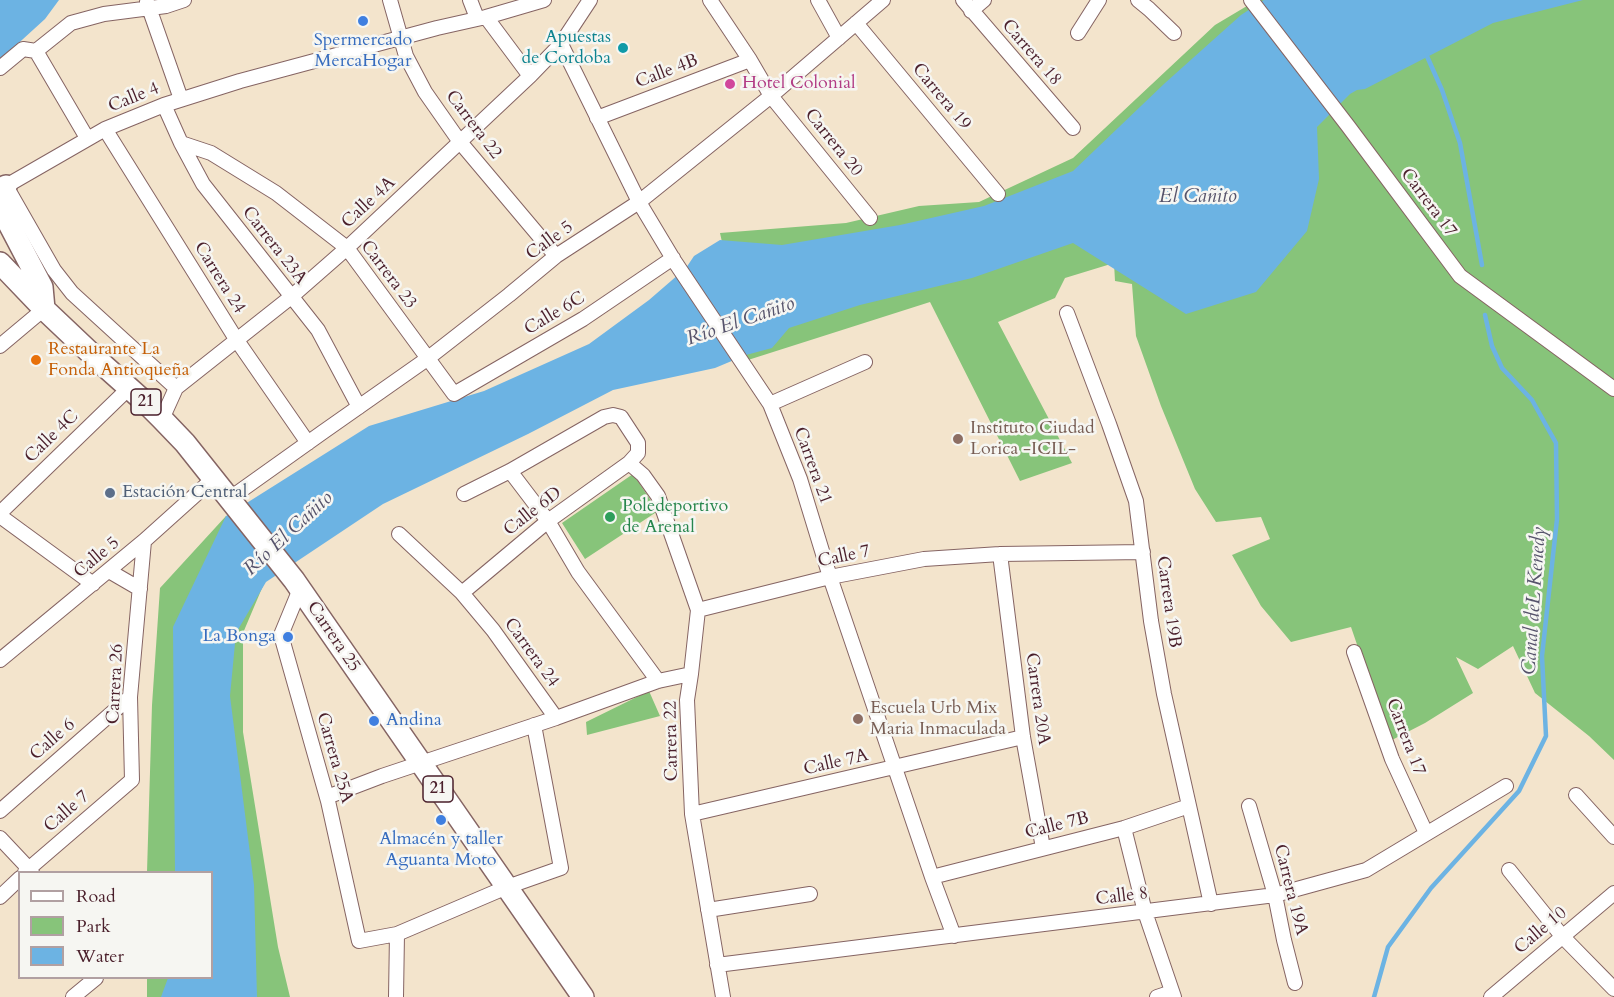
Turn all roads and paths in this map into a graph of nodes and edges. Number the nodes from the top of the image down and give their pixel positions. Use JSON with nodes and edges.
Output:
{"nodes":[{"id":1,"x":184,"y":0,"type":"edge"},
{"id":2,"x":390,"y":0,"type":"edge"},
{"id":3,"x":470,"y":0,"type":"edge"},
{"id":4,"x":544,"y":0,"type":"edge"},
{"id":5,"x":590,"y":0,"type":"edge"},
{"id":6,"x":710,"y":0,"type":"edge"},
{"id":7,"x":818,"y":0,"type":"edge"},
{"id":8,"x":883,"y":0,"type":"edge"},
{"id":9,"x":984,"y":0,"type":"edge"},
{"id":10,"x":1099,"y":0,"type":"edge"},
{"id":11,"x":1138,"y":0,"type":"edge"},
{"id":12,"x":1251,"y":0,"type":"edge"},
{"id":13,"x":148,"y":4,"type":"edge"},
{"id":14,"x":967,"y":6,"type":"edge"},
{"id":15,"x":482,"y":17,"type":"junction"},
{"id":16,"x":856,"y":23,"type":"junction"},
{"id":17,"x":1078,"y":33,"type":"dead end"},
{"id":18,"x":1174,"y":33,"type":"dead end"},
{"id":19,"x":401,"y":38,"type":"junction"},
{"id":20,"x":839,"y":38,"type":"junction"},
{"id":21,"x":561,"y":44,"type":"junction"},
{"id":22,"x":36,"y":51,"type":"junction"},
{"id":23,"x":750,"y":60,"type":"junction"},
{"id":24,"x":0,"y":68,"type":"edge"},
{"id":25,"x":530,"y":76,"type":"junction"},
{"id":26,"x":771,"y":96,"type":"junction"},
{"id":27,"x":181,"y":99,"type":"junction"},
{"id":28,"x":164,"y":105,"type":"junction"},
{"id":29,"x":597,"y":118,"type":"junction"},
{"id":30,"x":1073,"y":128,"type":"dead end"},
{"id":31,"x":105,"y":129,"type":"junction"},
{"id":32,"x":87,"y":138,"type":"junction"},
{"id":33,"x":460,"y":142,"type":"junction"},
{"id":34,"x":181,"y":143,"type":"junction"},
{"id":35,"x":6,"y":186,"type":"junction"},
{"id":36,"x":998,"y":194,"type":"dead end"},
{"id":37,"x":639,"y":202,"type":"junction"},
{"id":38,"x":870,"y":218,"type":"dead end"},
{"id":39,"x":347,"y":248,"type":"junction"},
{"id":40,"x":555,"y":256,"type":"junction"},
{"id":41,"x":674,"y":260,"type":"junction"},
{"id":42,"x":0,"y":263,"type":"edge"},
{"id":43,"x":291,"y":297,"type":"junction"},
{"id":44,"x":44,"y":309,"type":"junction"},
{"id":45,"x":1067,"y":313,"type":"dead end"},
{"id":46,"x":236,"y":339,"type":"junction"},
{"id":47,"x":0,"y":346,"type":"edge"},
{"id":48,"x":427,"y":359,"type":"junction"},
{"id":49,"x":865,"y":362,"type":"dead end"},
{"id":50,"x":129,"y":388,"type":"junction"},
{"id":51,"x":176,"y":388,"type":"junction"},
{"id":52,"x":1614,"y":389,"type":"edge"},
{"id":53,"x":454,"y":394,"type":"joint"},
{"id":54,"x":770,"y":404,"type":"junction"},
{"id":55,"x":359,"y":407,"type":"junction"},
{"id":56,"x":162,"y":419,"type":"junction"},
{"id":57,"x":308,"y":443,"type":"junction"},
{"id":58,"x":629,"y":463,"type":"junction"},
{"id":59,"x":510,"y":471,"type":"junction"},
{"id":60,"x":213,"y":479,"type":"junction"},
{"id":61,"x":464,"y":494,"type":"dead end"},
{"id":62,"x":232,"y":503,"type":"junction"},
{"id":63,"x":0,"y":514,"type":"edge"},
{"id":64,"x":548,"y":521,"type":"junction"},
{"id":65,"x":399,"y":534,"type":"dead end"},
{"id":66,"x":144,"y":541,"type":"junction"},
{"id":67,"x":1143,"y":552,"type":"junction"},
{"id":68,"x":1000,"y":554,"type":"junction"},
{"id":69,"x":109,"y":571,"type":"junction"},
{"id":70,"x":830,"y":577,"type":"junction"},
{"id":71,"x":93,"y":584,"type":"junction"},
{"id":72,"x":297,"y":585,"type":"junction"},
{"id":73,"x":140,"y":589,"type":"junction"},
{"id":74,"x":462,"y":592,"type":"junction"},
{"id":75,"x":698,"y":610,"type":"junction"},
{"id":76,"x":1354,"y":652,"type":"dead end"},
{"id":77,"x":0,"y":660,"type":"edge"},
{"id":78,"x":691,"y":674,"type":"junction"},
{"id":79,"x":658,"y":681,"type":"junction"},
{"id":80,"x":130,"y":697,"type":"junction"},
{"id":81,"x":556,"y":718,"type":"junction"},
{"id":82,"x":534,"y":725,"type":"junction"},
{"id":83,"x":1023,"y":737,"type":"junction"},
{"id":84,"x":420,"y":763,"type":"junction"},
{"id":85,"x":894,"y":768,"type":"junction"},
{"id":86,"x":132,"y":780,"type":"joint"},
{"id":87,"x":1506,"y":786,"type":"dead end"},
{"id":88,"x":1576,"y":795,"type":"dead end"},
{"id":89,"x":327,"y":797,"type":"junction"},
{"id":90,"x":1189,"y":806,"type":"junction"},
{"id":91,"x":1249,"y":806,"type":"dead end"},
{"id":92,"x":0,"y":811,"type":"edge"},
{"id":93,"x":692,"y":814,"type":"junction"},
{"id":94,"x":1124,"y":828,"type":"junction"},
{"id":95,"x":1426,"y":833,"type":"junction"},
{"id":96,"x":1614,"y":837,"type":"edge"},
{"id":97,"x":0,"y":838,"type":"edge"},
{"id":98,"x":1043,"y":848,"type":"junction"},
{"id":99,"x":1509,"y":870,"type":"dead end"},
{"id":100,"x":25,"y":871,"type":"edge"},
{"id":101,"x":28,"y":871,"type":"edge"},
{"id":102,"x":932,"y":877,"type":"junction"},
{"id":103,"x":18,"y":880,"type":"edge"},
{"id":104,"x":507,"y":887,"type":"junction"},
{"id":105,"x":1614,"y":893,"type":"edge"},
{"id":106,"x":810,"y":894,"type":"dead end"},
{"id":107,"x":1275,"y":895,"type":"junction"},
{"id":108,"x":0,"y":897,"type":"edge"},
{"id":109,"x":1211,"y":904,"type":"junction"},
{"id":110,"x":708,"y":910,"type":"junction"},
{"id":111,"x":1145,"y":912,"type":"junction"},
{"id":112,"x":398,"y":934,"type":"junction"},
{"id":113,"x":954,"y":936,"type":"junction"},
{"id":114,"x":1562,"y":936,"type":"junction"},
{"id":115,"x":717,"y":965,"type":"junction"},
{"id":116,"x":95,"y":979,"type":"edge"},
{"id":117,"x":1295,"y":983,"type":"dead end"},
{"id":118,"x":1614,"y":989,"type":"edge"},
{"id":119,"x":1173,"y":994,"type":"edge"},
{"id":120,"x":74,"y":997,"type":"edge"},
{"id":121,"x":396,"y":997,"type":"edge"},
{"id":122,"x":583,"y":997,"type":"edge"},
{"id":123,"x":723,"y":997,"type":"edge"},
{"id":124,"x":1157,"y":997,"type":"edge"},
{"id":125,"x":1491,"y":997,"type":"edge"}],
"edges":[{"from":1,"to":13,"type":"street"},
{"from":2,"to":19,"type":"street","name":"Carrera 22"},
{"from":3,"to":15,"type":"street"},
{"from":4,"to":15,"type":"street","name":"Calle 4"},
{"from":5,"to":21,"type":"street","name":"Calle 4A"},
{"from":6,"to":23,"type":"street","name":"Carrera 20"},
{"from":7,"to":20,"type":"street"},
{"from":8,"to":16,"type":"street","name":"Calle 5"},
{"from":9,"to":14,"type":"street"},
{"from":10,"to":17,"type":"street"},
{"from":11,"to":18,"type":"street"},
{"from":12,"to":52,"type":"street","name":"Carrera 17"},
{"from":13,"to":22,"type":"street"},
{"from":13,"to":27,"type":"street"},
{"from":14,"to":30,"type":"street","name":"Carrera 18"},
{"from":15,"to":19,"type":"street","name":"Calle 4"},
{"from":15,"to":25,"type":"street"},
{"from":16,"to":20,"type":"street","name":"Calle 5"},
{"from":16,"to":36,"type":"street","name":"Carrera 19"},
{"from":19,"to":27,"type":"street","name":"Calle 4"},
{"from":19,"to":33,"type":"street","name":"Carrera 22"},
{"from":20,"to":26,"type":"street","name":"Calle 5"},
{"from":21,"to":25,"type":"street","name":"Calle 4A"},
{"from":21,"to":29,"type":"street","name":"Carrera 21"},
{"from":22,"to":24,"type":"street"},
{"from":22,"to":32,"type":"street"},
{"from":23,"to":26,"type":"street","name":"Carrera 20"},
{"from":23,"to":29,"type":"street","name":"Calle 4B"},
{"from":25,"to":33,"type":"street","name":"Calle 4A"},
{"from":26,"to":37,"type":"street","name":"Calle 5"},
{"from":26,"to":38,"type":"street","name":"Carrera 20"},
{"from":27,"to":28,"type":"street","name":"Calle 4"},
{"from":28,"to":31,"type":"street","name":"Calle 4"},
{"from":28,"to":34,"type":"street","name":"Carrera 23A"},
{"from":29,"to":37,"type":"street","name":"Carrera 21"},
{"from":31,"to":32,"type":"street","name":"Calle 4"},
{"from":31,"to":46,"type":"street","name":"Carrera 24"},
{"from":32,"to":35,"type":"street","name":"Calle 4"},
{"from":33,"to":39,"type":"street","name":"Calle 4A"},
{"from":33,"to":40,"type":"street","name":"Carrera 22"},
{"from":34,"to":39,"type":"street","name":"Carrera 23"},
{"from":34,"to":43,"type":"street","name":"Carrera 23A"},
{"from":35,"to":44,"type":"main road"},
{"from":35,"to":51,"type":"street"},
{"from":37,"to":40,"type":"street","name":"Calle 5"},
{"from":37,"to":41,"type":"street","name":"Carrera 21"},
{"from":39,"to":43,"type":"street","name":"Calle 4A"},
{"from":39,"to":48,"type":"street","name":"Carrera 23"},
{"from":40,"to":48,"type":"street","name":"Calle 5"},
{"from":41,"to":53,"type":"street","name":"Calle 6C"},
{"from":41,"to":54,"type":"street","name":"Carrera 21"},
{"from":42,"to":44,"type":"main road","number":"21"},
{"from":43,"to":46,"type":"street","name":"Calle 4A"},
{"from":43,"to":55,"type":"street","name":"Carrera 23A"},
{"from":44,"to":47,"type":"street"},
{"from":44,"to":50,"type":"main road","name":"Carrera 25","number":"21"},
{"from":45,"to":67,"type":"street","name":"Carrera 19B"},
{"from":46,"to":51,"type":"street","name":"Calle 4A"},
{"from":46,"to":57,"type":"street","name":"Carrera 24"},
{"from":48,"to":53,"type":"street","name":"Carrera 23"},
{"from":48,"to":55,"type":"street","name":"Calle 5"},
{"from":49,"to":54,"type":"street"},
{"from":50,"to":56,"type":"main road","name":"Carrera 25","number":"21"},
{"from":50,"to":63,"type":"street","name":"Calle 4C"},
{"from":51,"to":56,"type":"street","name":"Calle 4A"},
{"from":54,"to":70,"type":"street","name":"Carrera 21"},
{"from":55,"to":57,"type":"street","name":"Calle 5"},
{"from":56,"to":60,"type":"main road","name":"Carrera 25","number":"21"},
{"from":57,"to":62,"type":"street","name":"Calle 5"},
{"from":58,"to":59,"type":"street"},
{"from":58,"to":64,"type":"street","name":"Calle 6D"},
{"from":58,"to":75,"type":"street","name":"Carrera 22"},
{"from":59,"to":61,"type":"street"},
{"from":59,"to":64,"type":"street"},
{"from":60,"to":62,"type":"main road","name":"Carrera 25","number":"21"},
{"from":60,"to":66,"type":"street","name":"Calle 5"},
{"from":62,"to":72,"type":"main road","name":"Carrera 25","number":"21"},
{"from":63,"to":71,"type":"street"},
{"from":64,"to":74,"type":"street","name":"Calle 6D"},
{"from":64,"to":79,"type":"street"},
{"from":65,"to":74,"type":"street","name":"Carrera 24"},
{"from":66,"to":69,"type":"street","name":"Calle 5"},
{"from":66,"to":73,"type":"street","name":"Carrera 26"},
{"from":67,"to":68,"type":"street","name":"Calle 7"},
{"from":67,"to":90,"type":"street","name":"Carrera 19B"},
{"from":68,"to":70,"type":"street","name":"Calle 7"},
{"from":68,"to":83,"type":"street","name":"Carrera 20A"},
{"from":69,"to":71,"type":"street","name":"Calle 5"},
{"from":69,"to":73,"type":"street"},
{"from":70,"to":75,"type":"street","name":"Calle 7"},
{"from":70,"to":85,"type":"street","name":"Carrera 21"},
{"from":71,"to":77,"type":"street","name":"Calle 5"},
{"from":72,"to":84,"type":"main road","name":"Carrera 25","number":"21"},
{"from":72,"to":89,"type":"street","name":"Carrera 25A"},
{"from":73,"to":80,"type":"street","name":"Carrera 26"},
{"from":74,"to":81,"type":"street","name":"Carrera 24"},
{"from":75,"to":78,"type":"street","name":"Carrera 22"},
{"from":76,"to":95,"type":"street","name":"Carrera 17"},
{"from":78,"to":79,"type":"street"},
{"from":78,"to":93,"type":"street","name":"Carrera 22"},
{"from":79,"to":81,"type":"street"},
{"from":80,"to":86,"type":"street","name":"Carrera 26"},
{"from":80,"to":92,"type":"street","name":"Calle 6"},
{"from":81,"to":82,"type":"street"},
{"from":82,"to":84,"type":"street"},
{"from":82,"to":104,"type":"street"},
{"from":83,"to":85,"type":"street","name":"Calle 7A"},
{"from":83,"to":98,"type":"street","name":"Carrera 20A"},
{"from":84,"to":89,"type":"street"},
{"from":84,"to":104,"type":"main road","name":"Carrera 25","number":"21"},
{"from":85,"to":93,"type":"street","name":"Calle 7A"},
{"from":85,"to":102,"type":"street","name":"Carrera 21"},
{"from":86,"to":101,"type":"street","name":"Calle 7"},
{"from":87,"to":95,"type":"street","name":"Calle 8"},
{"from":88,"to":96,"type":"street"},
{"from":89,"to":112,"type":"street","name":"Carrera 25A"},
{"from":90,"to":94,"type":"street","name":"Calle 7B"},
{"from":90,"to":109,"type":"street","name":"Carrera 19B"},
{"from":91,"to":107,"type":"street","name":"Carrera 19A"},
{"from":93,"to":110,"type":"street","name":"Carrera 22"},
{"from":94,"to":98,"type":"street","name":"Calle 7B"},
{"from":94,"to":111,"type":"street"},
{"from":95,"to":107,"type":"street","name":"Calle 8"},
{"from":97,"to":100,"type":"street"},
{"from":98,"to":102,"type":"street","name":"Calle 7B"},
{"from":99,"to":114,"type":"street"},
{"from":102,"to":113,"type":"street","name":"Carrera 21"},
{"from":103,"to":108,"type":"street","name":"Calle 7"},
{"from":104,"to":112,"type":"street"},
{"from":104,"to":122,"type":"main road","name":"Carrera 25","number":"21"},
{"from":105,"to":114,"type":"street","name":"Calle 10"},
{"from":106,"to":110,"type":"street"},
{"from":107,"to":109,"type":"street","name":"Calle 8"},
{"from":107,"to":117,"type":"street","name":"Carrera 19A"},
{"from":109,"to":111,"type":"street","name":"Calle 8"},
{"from":110,"to":115,"type":"street","name":"Carrera 22"},
{"from":111,"to":113,"type":"street","name":"Calle 8"},
{"from":111,"to":119,"type":"street"},
{"from":112,"to":121,"type":"street"},
{"from":113,"to":115,"type":"street","name":"Calle 8"},
{"from":114,"to":118,"type":"street"},
{"from":114,"to":125,"type":"street","name":"Calle 10"},
{"from":115,"to":123,"type":"street","name":"Carrera 22"},
{"from":116,"to":120,"type":"street"},
{"from":119,"to":124,"type":"street"}]}
